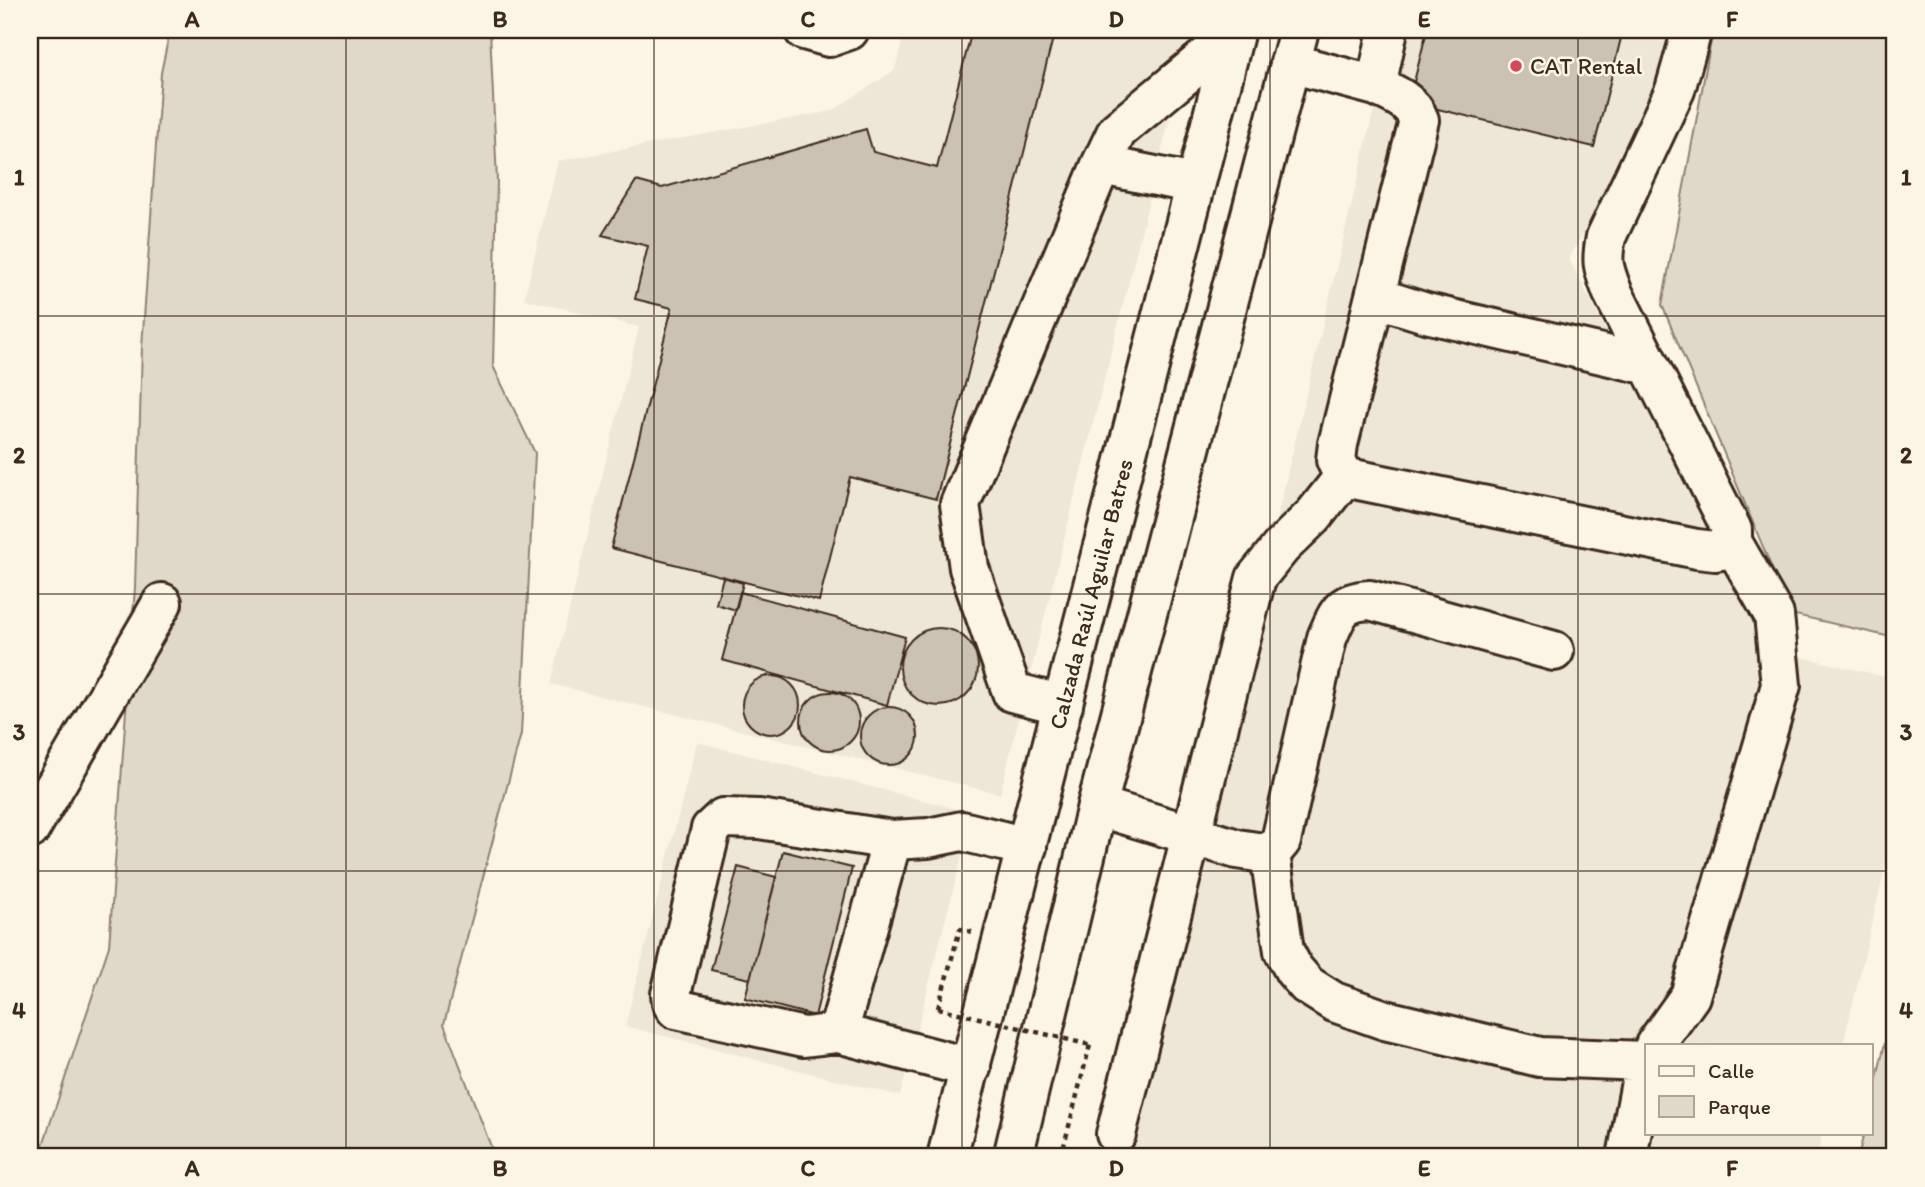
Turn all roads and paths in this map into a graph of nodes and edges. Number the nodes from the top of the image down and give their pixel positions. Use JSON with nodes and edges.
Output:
{"nodes":[{"id":1,"x":804,"y":30,"type":"edge"},
{"id":2,"x":849,"y":30,"type":"edge"},
{"id":3,"x":1388,"y":30,"type":"edge"},
{"id":4,"x":1692,"y":30,"type":"edge"},
{"id":5,"x":1234,"y":33,"type":"edge"},
{"id":6,"x":1294,"y":46,"type":"edge"},
{"id":7,"x":1376,"y":86,"type":"junction"},
{"id":8,"x":1101,"y":165,"type":"junction"},
{"id":9,"x":1195,"y":184,"type":"junction"},
{"id":10,"x":1375,"y":297,"type":"junction"},
{"id":11,"x":1649,"y":365,"type":"junction"},
{"id":12,"x":1344,"y":477,"type":"junction"},
{"id":13,"x":1732,"y":542,"type":"junction"},
{"id":14,"x":162,"y":603,"type":"dead end"},
{"id":15,"x":1554,"y":651,"type":"dead end"},
{"id":16,"x":1063,"y":705,"type":"junction"},
{"id":17,"x":1097,"y":806,"type":"junction"},
{"id":18,"x":30,"y":829,"type":"edge"},
{"id":19,"x":1190,"y":836,"type":"junction"},
{"id":20,"x":892,"y":840,"type":"junction"},
{"id":21,"x":1027,"y":847,"type":"junction"},
{"id":22,"x":1270,"y":854,"type":"junction"},
{"id":23,"x":960,"y":929,"type":"dead end"},
{"id":24,"x":838,"y":1033,"type":"junction"},
{"id":25,"x":1656,"y":1044,"type":"edge"},
{"id":26,"x":1645,"y":1054,"type":"edge"},
{"id":27,"x":971,"y":1068,"type":"junction"},
{"id":28,"x":1645,"y":1073,"type":"edge"},
{"id":29,"x":1116,"y":1133,"type":"dead end"},
{"id":30,"x":947,"y":1157,"type":"edge"},
{"id":31,"x":1013,"y":1157,"type":"edge"},
{"id":32,"x":1061,"y":1157,"type":"edge"},
{"id":33,"x":1627,"y":1157,"type":"edge"}],
"edges":[{"from":1,"to":2,"type":"main road"},
{"from":3,"to":7,"type":"main road"},
{"from":4,"to":11,"type":"main road"},
{"from":5,"to":8,"type":"main road"},
{"from":5,"to":9,"type":"main road","name":"Calzada Raúl Aguilar Batres"},
{"from":6,"to":7,"type":"main road"},
{"from":6,"to":17,"type":"main road"},
{"from":7,"to":10,"type":"main road"},
{"from":8,"to":9,"type":"main road"},
{"from":8,"to":16,"type":"main road"},
{"from":9,"to":16,"type":"main road","name":"Calzada Raúl Aguilar Batres"},
{"from":10,"to":11,"type":"main road"},
{"from":10,"to":12,"type":"main road"},
{"from":11,"to":13,"type":"main road"},
{"from":12,"to":13,"type":"main road"},
{"from":12,"to":19,"type":"main road"},
{"from":13,"to":25,"type":"main road"},
{"from":14,"to":18,"type":"main road"},
{"from":15,"to":22,"type":"main road"},
{"from":16,"to":21,"type":"main road","name":"Calzada Raúl Aguilar Batres"},
{"from":17,"to":19,"type":"main road"},
{"from":17,"to":31,"type":"main road"},
{"from":19,"to":22,"type":"main road"},
{"from":19,"to":29,"type":"main road"},
{"from":20,"to":21,"type":"main road"},
{"from":20,"to":24,"type":"main road"},
{"from":20,"to":24,"type":"main road"},
{"from":21,"to":27,"type":"main road","name":"Calzada Raúl Aguilar Batres"},
{"from":22,"to":26,"type":"main road"},
{"from":23,"to":32,"type":"path","bridge":true},
{"from":24,"to":27,"type":"main road"},
{"from":27,"to":30,"type":"main road","name":"Calzada Raúl Aguilar Batres"},
{"from":28,"to":33,"type":"main road"}]}
